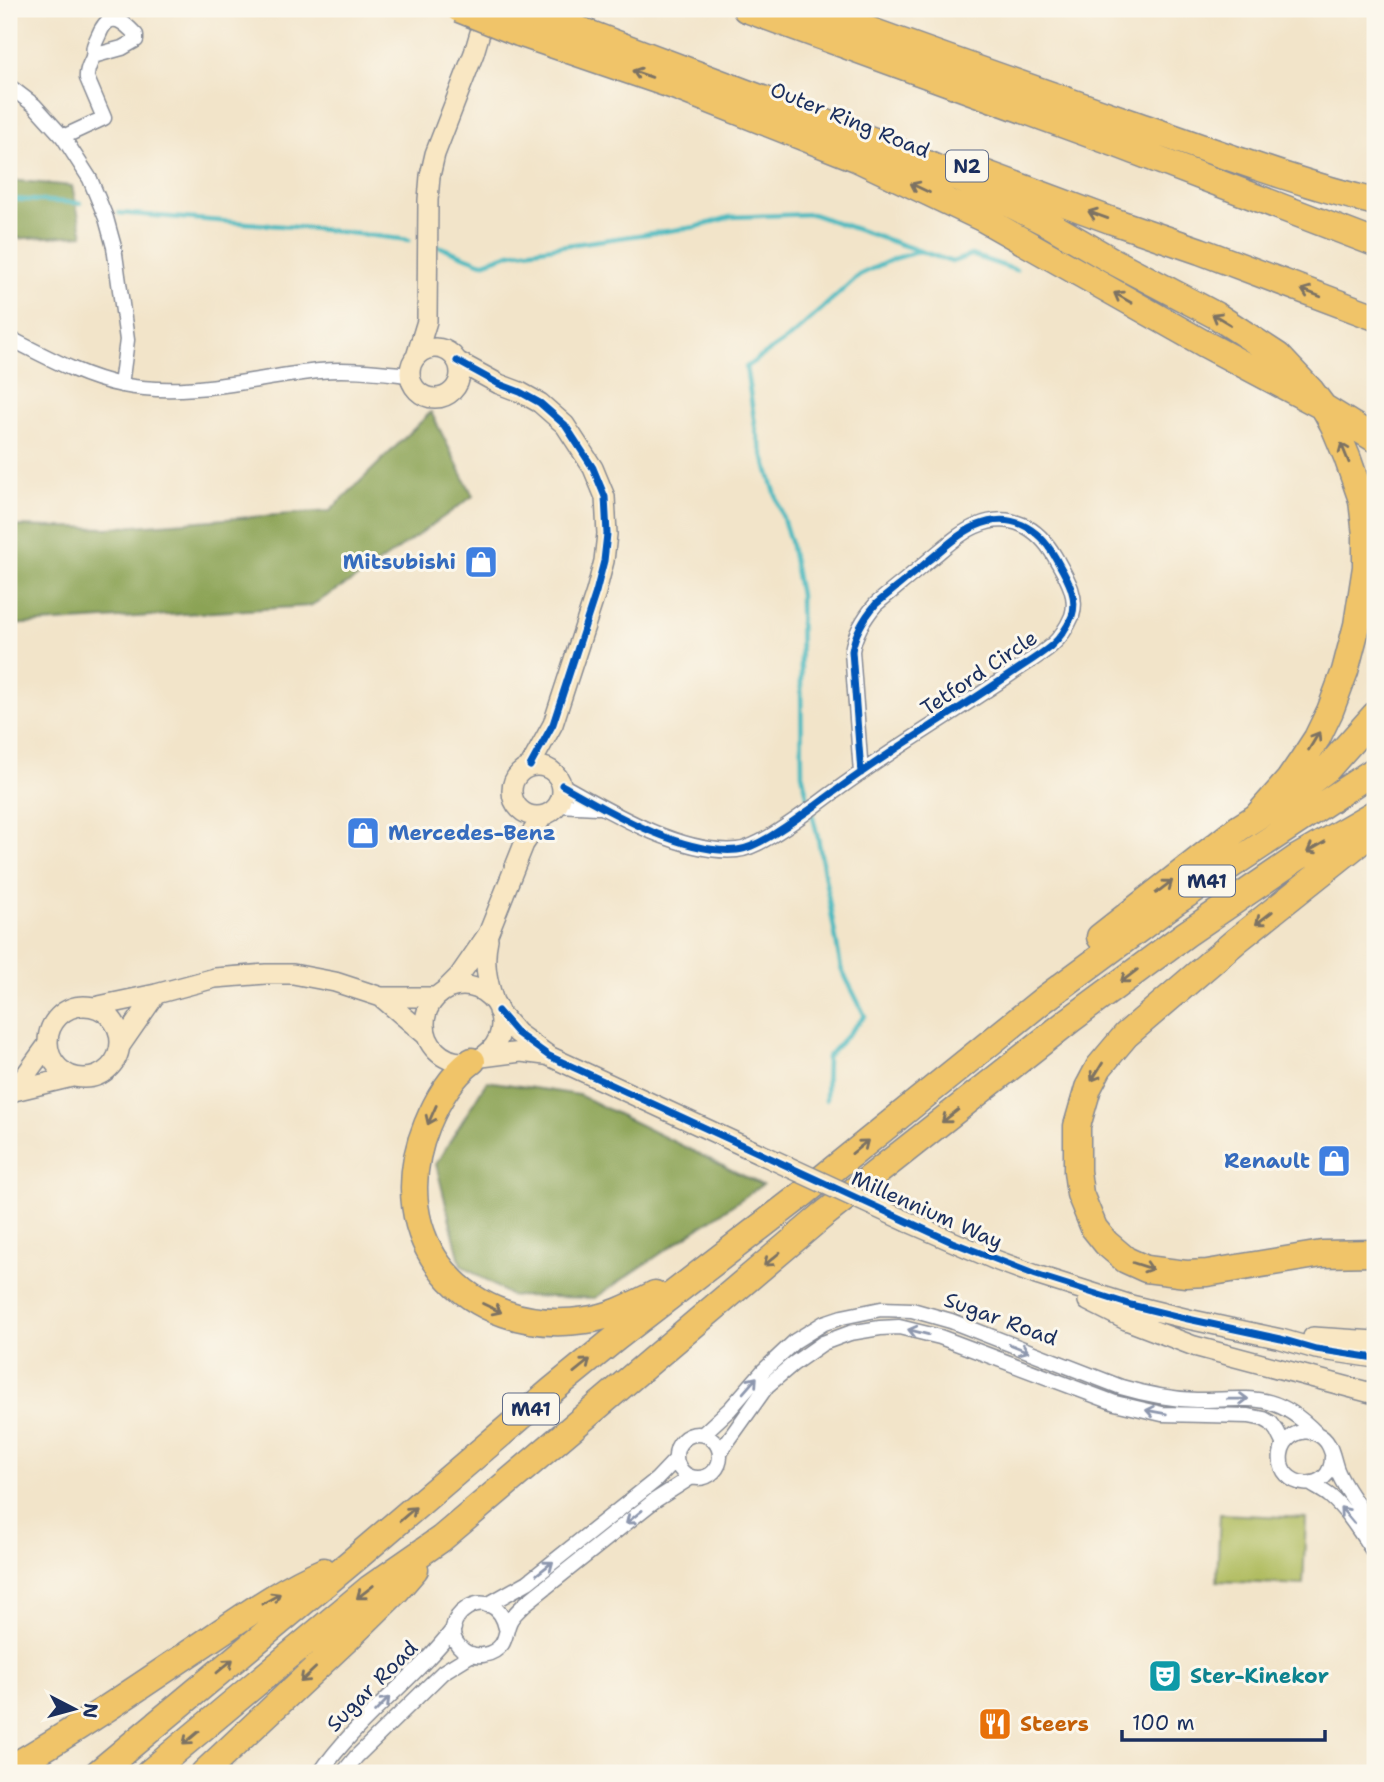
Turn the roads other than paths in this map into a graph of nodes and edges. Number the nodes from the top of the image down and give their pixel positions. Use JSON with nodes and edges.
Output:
{"nodes":[{"id":1,"x":459,"y":9,"type":"edge"},
{"id":2,"x":486,"y":9,"type":"edge"},
{"id":3,"x":561,"y":9,"type":"edge"},
{"id":4,"x":746,"y":9,"type":"edge"},
{"id":5,"x":760,"y":9,"type":"edge"},
{"id":6,"x":811,"y":9,"type":"edge"},
{"id":7,"x":522,"y":21,"type":"edge"},
{"id":8,"x":93,"y":56,"type":"dead end"},
{"id":9,"x":9,"y":86,"type":"edge"},
{"id":10,"x":63,"y":137,"type":"junction"},
{"id":11,"x":1375,"y":202,"type":"edge"},
{"id":12,"x":1375,"y":223,"type":"edge"},
{"id":13,"x":1375,"y":243,"type":"edge"},
{"id":14,"x":1375,"y":317,"type":"edge"},
{"id":15,"x":427,"y":321,"type":"junction"},
{"id":16,"x":9,"y":338,"type":"edge"},
{"id":17,"x":451,"y":356,"type":"junction"},
{"id":18,"x":413,"y":366,"type":"junction"},
{"id":19,"x":499,"y":384,"type":"junction"},
{"id":20,"x":121,"y":385,"type":"junction"},
{"id":21,"x":452,"y":392,"type":"junction"},
{"id":22,"x":1375,"y":439,"type":"edge"},
{"id":23,"x":1375,"y":715,"type":"edge"},
{"id":24,"x":553,"y":724,"type":"junction"},
{"id":25,"x":530,"y":766,"type":"junction"},
{"id":26,"x":1375,"y":770,"type":"edge"},
{"id":27,"x":861,"y":773,"type":"junction"},
{"id":28,"x":557,"y":778,"type":"junction"},
{"id":29,"x":602,"y":808,"type":"junction"},
{"id":30,"x":520,"y":811,"type":"junction"},
{"id":31,"x":551,"y":811,"type":"junction"},
{"id":32,"x":1375,"y":813,"type":"edge"},
{"id":33,"x":1258,"y":815,"type":"junction"},
{"id":34,"x":1375,"y":830,"type":"edge"},
{"id":35,"x":524,"y":844,"type":"junction"},
{"id":36,"x":488,"y":934,"type":"junction"},
{"id":37,"x":156,"y":994,"type":"junction"},
{"id":38,"x":440,"y":994,"type":"junction"},
{"id":39,"x":381,"y":997,"type":"junction"},
{"id":40,"x":1043,"y":1000,"type":"junction"},
{"id":41,"x":94,"y":1007,"type":"junction"},
{"id":42,"x":496,"y":1007,"type":"junction"},
{"id":43,"x":427,"y":1036,"type":"junction"},
{"id":44,"x":48,"y":1044,"type":"junction"},
{"id":45,"x":120,"y":1046,"type":"junction"},
{"id":46,"x":549,"y":1056,"type":"junction"},
{"id":47,"x":477,"y":1059,"type":"junction"},
{"id":48,"x":72,"y":1077,"type":"junction"},
{"id":49,"x":11,"y":1093,"type":"edge"},
{"id":50,"x":1375,"y":1238,"type":"edge"},
{"id":51,"x":1375,"y":1253,"type":"edge"},
{"id":52,"x":1322,"y":1254,"type":"junction"},
{"id":53,"x":710,"y":1266,"type":"junction"},
{"id":54,"x":1036,"y":1275,"type":"junction"},
{"id":55,"x":1281,"y":1339,"type":"junction"},
{"id":56,"x":1375,"y":1341,"type":"edge"},
{"id":57,"x":1375,"y":1357,"type":"edge"},
{"id":58,"x":1375,"y":1394,"type":"edge"},
{"id":59,"x":1315,"y":1433,"type":"junction"},
{"id":60,"x":703,"y":1434,"type":"junction"},
{"id":61,"x":1284,"y":1445,"type":"junction"},
{"id":62,"x":720,"y":1452,"type":"junction"},
{"id":63,"x":1332,"y":1457,"type":"junction"},
{"id":64,"x":676,"y":1459,"type":"junction"},
{"id":65,"x":690,"y":1478,"type":"junction"},
{"id":66,"x":1311,"y":1483,"type":"junction"},
{"id":67,"x":1375,"y":1529,"type":"edge"},
{"id":68,"x":441,"y":1539,"type":"junction"},
{"id":69,"x":1375,"y":1554,"type":"edge"},
{"id":70,"x":356,"y":1558,"type":"junction"},
{"id":71,"x":487,"y":1605,"type":"junction"},
{"id":72,"x":454,"y":1628,"type":"junction"},
{"id":73,"x":506,"y":1629,"type":"junction"},
{"id":74,"x":472,"y":1654,"type":"junction"},
{"id":75,"x":9,"y":1769,"type":"edge"},
{"id":76,"x":98,"y":1773,"type":"edge"},
{"id":77,"x":149,"y":1773,"type":"edge"},
{"id":78,"x":204,"y":1773,"type":"edge"},
{"id":79,"x":320,"y":1773,"type":"edge"},
{"id":80,"x":343,"y":1773,"type":"edge"}],
"edges":[{"from":1,"to":7,"type":"highway","bridge":true},
{"from":2,"to":15,"type":"street"},
{"from":14,"to":3,"type":"highway","name":"Outer Ring Road","number":"N2","one_way":true},
{"from":4,"to":13,"type":"highway"},
{"from":5,"to":12,"type":"highway"},
{"from":6,"to":11,"type":"highway"},
{"from":22,"to":7,"type":"highway","one_way":true},
{"from":33,"to":7,"type":"highway","one_way":true},
{"from":8,"to":10,"type":"street"},
{"from":9,"to":10,"type":"street"},
{"from":10,"to":20,"type":"street"},
{"from":15,"to":17,"type":"street"},
{"from":15,"to":18,"type":"street"},
{"from":16,"to":20,"type":"street"},
{"from":17,"to":18,"type":"street"},
{"from":17,"to":19,"type":"street"},
{"from":17,"to":21,"type":"street"},
{"from":18,"to":20,"type":"street"},
{"from":18,"to":21,"type":"street"},
{"from":19,"to":21,"type":"street"},
{"from":19,"to":24,"type":"street"},
{"from":23,"to":33,"type":"highway"},
{"from":24,"to":25,"type":"street"},
{"from":24,"to":28,"type":"street"},
{"from":25,"to":28,"type":"street"},
{"from":25,"to":30,"type":"street"},
{"from":26,"to":40,"type":"highway","number":"M41"},
{"from":27,"to":27,"type":"street","name":"Tetford Circle"},
{"from":27,"to":29,"type":"street","name":"Tetford Circle"},
{"from":28,"to":29,"type":"street","name":"Tetford Circle"},
{"from":28,"to":31,"type":"street"},
{"from":29,"to":31,"type":"street","name":"Tetford Circle"},
{"from":30,"to":31,"type":"street"},
{"from":30,"to":35,"type":"street"},
{"from":31,"to":35,"type":"street"},
{"from":32,"to":68,"type":"highway","number":"M41","one_way":true},
{"from":40,"to":33,"type":"highway","one_way":true},
{"from":34,"to":52,"type":"highway","one_way":true},
{"from":35,"to":36,"type":"street"},
{"from":36,"to":38,"type":"street"},
{"from":36,"to":42,"type":"street"},
{"from":37,"to":39,"type":"street"},
{"from":37,"to":41,"type":"street"},
{"from":37,"to":45,"type":"street"},
{"from":38,"to":39,"type":"street"},
{"from":38,"to":42,"type":"street"},
{"from":38,"to":43,"type":"street"},
{"from":39,"to":43,"type":"street"},
{"from":53,"to":40,"type":"highway","number":"M41","one_way":true},
{"from":41,"to":44,"type":"street"},
{"from":41,"to":45,"type":"street"},
{"from":42,"to":46,"type":"street","name":"Millennium Way"},
{"from":42,"to":47,"type":"street"},
{"from":43,"to":47,"type":"street"},
{"from":44,"to":48,"type":"street"},
{"from":44,"to":49,"type":"street"},
{"from":45,"to":48,"type":"street"},
{"from":46,"to":47,"type":"street","name":"Millennium Way"},
{"from":46,"to":54,"type":"street","name":"Millennium Way","bridge":true},
{"from":47,"to":53,"type":"highway","one_way":true},
{"from":48,"to":49,"type":"street"},
{"from":50,"to":52,"type":"highway"},
{"from":51,"to":52,"type":"highway"},
{"from":70,"to":53,"type":"highway","number":"M41","one_way":true},
{"from":54,"to":55,"type":"street","name":"Millennium Way"},
{"from":54,"to":58,"type":"street"},
{"from":55,"to":56,"type":"street","name":"Millennium Way"},
{"from":55,"to":57,"type":"street","name":"Millennium Way"},
{"from":60,"to":59,"type":"street","name":"Sugar Road","one_way":true},
{"from":59,"to":61,"type":"street"},
{"from":59,"to":63,"type":"street"},
{"from":60,"to":62,"type":"street"},
{"from":60,"to":64,"type":"street"},
{"from":61,"to":62,"type":"street","name":"Sugar Road","one_way":true},
{"from":61,"to":66,"type":"street"},
{"from":62,"to":65,"type":"street"},
{"from":63,"to":66,"type":"street"},
{"from":63,"to":67,"type":"street"},
{"from":64,"to":65,"type":"street"},
{"from":71,"to":64,"type":"street","one_way":true},
{"from":65,"to":73,"type":"street","one_way":true},
{"from":69,"to":66,"type":"street","one_way":true},
{"from":68,"to":77,"type":"highway","number":"M41","one_way":true},
{"from":68,"to":78,"type":"highway","one_way":true},
{"from":75,"to":70,"type":"highway","one_way":true},
{"from":76,"to":70,"type":"highway","number":"M41","one_way":true},
{"from":71,"to":72,"type":"street"},
{"from":71,"to":73,"type":"street"},
{"from":72,"to":74,"type":"street"},
{"from":79,"to":72,"type":"street","name":"Sugar Road","one_way":true},
{"from":73,"to":74,"type":"street"},
{"from":74,"to":80,"type":"street","name":"Sugar Road"}]}
